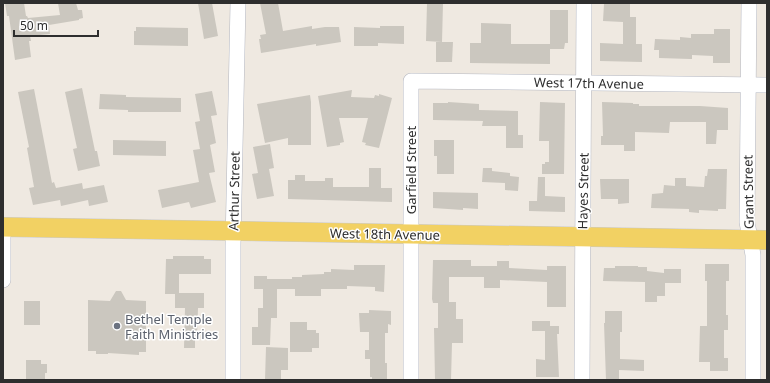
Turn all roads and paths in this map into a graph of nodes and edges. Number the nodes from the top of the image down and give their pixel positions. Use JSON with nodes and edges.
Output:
{"nodes":[{"id":1,"x":238,"y":3,"type":"edge"},
{"id":2,"x":584,"y":3,"type":"edge"},
{"id":3,"x":750,"y":3,"type":"edge"},
{"id":4,"x":411,"y":81,"type":"joint"},
{"id":5,"x":584,"y":84,"type":"junction"},
{"id":6,"x":748,"y":85,"type":"junction"},
{"id":7,"x":767,"y":85,"type":"edge"},
{"id":8,"x":3,"y":227,"type":"edge"},
{"id":9,"x":233,"y":231,"type":"junction"},
{"id":10,"x":3,"y":232,"type":"edge"},
{"id":11,"x":411,"y":234,"type":"junction"},
{"id":12,"x":582,"y":237,"type":"junction"},
{"id":13,"x":758,"y":240,"type":"edge"},
{"id":14,"x":3,"y":280,"type":"edge"},
{"id":15,"x":233,"y":380,"type":"edge"},
{"id":16,"x":411,"y":380,"type":"edge"},
{"id":17,"x":582,"y":380,"type":"edge"},
{"id":18,"x":752,"y":380,"type":"edge"}],
"edges":[{"from":1,"to":9,"type":"street","name":"Arthur Street"},
{"from":2,"to":5,"type":"street","name":"Hayes Street"},
{"from":3,"to":6,"type":"street","name":"Grant Street"},
{"from":4,"to":5,"type":"street","name":"West 17th Avenue"},
{"from":4,"to":11,"type":"street","name":"Garfield Street"},
{"from":5,"to":6,"type":"street","name":"West 17th Avenue"},
{"from":5,"to":12,"type":"street","name":"Hayes Street"},
{"from":6,"to":7,"type":"street","name":"West 17th Avenue"},
{"from":6,"to":13,"type":"street","name":"Grant Street"},
{"from":8,"to":9,"type":"main road","name":"West 18th Avenue"},
{"from":9,"to":11,"type":"main road","name":"West 18th Avenue"},
{"from":9,"to":15,"type":"street","name":"Arthur Street"},
{"from":10,"to":14,"type":"street"},
{"from":11,"to":12,"type":"main road","name":"West 18th Avenue"},
{"from":11,"to":16,"type":"street","name":"Garfield Street"},
{"from":12,"to":13,"type":"main road","name":"West 18th Avenue"},
{"from":12,"to":17,"type":"street","name":"Hayes Street"},
{"from":13,"to":18,"type":"street","name":"Grant Street"}]}
